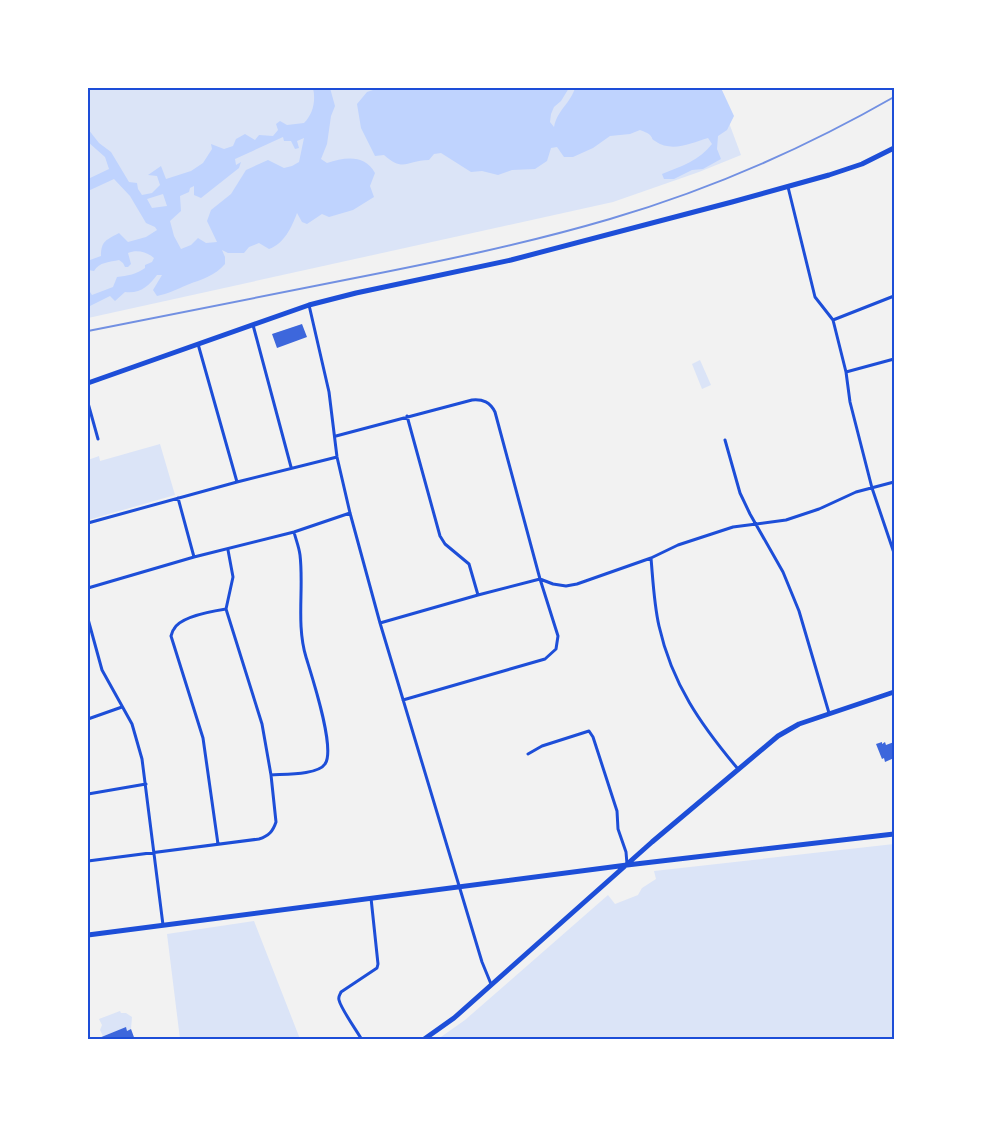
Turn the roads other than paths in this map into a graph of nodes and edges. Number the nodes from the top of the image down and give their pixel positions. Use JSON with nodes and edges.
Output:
{"nodes":[{"id":1,"x":894,"y":148,"type":"edge"},
{"id":2,"x":788,"y":186,"type":"junction"},
{"id":3,"x":894,"y":296,"type":"edge"},
{"id":4,"x":309,"y":305,"type":"junction"},
{"id":5,"x":833,"y":320,"type":"junction"},
{"id":6,"x":253,"y":324,"type":"junction"},
{"id":7,"x":198,"y":344,"type":"junction"},
{"id":8,"x":894,"y":359,"type":"edge"},
{"id":9,"x":846,"y":372,"type":"junction"},
{"id":10,"x":88,"y":383,"type":"edge"},
{"id":11,"x":88,"y":403,"type":"edge"},
{"id":12,"x":406,"y":416,"type":"junction"},
{"id":13,"x":336,"y":436,"type":"junction"},
{"id":14,"x":98,"y":439,"type":"dead end"},
{"id":15,"x":725,"y":440,"type":"dead end"},
{"id":16,"x":337,"y":457,"type":"junction"},
{"id":17,"x":292,"y":467,"type":"junction"},
{"id":18,"x":237,"y":482,"type":"junction"},
{"id":19,"x":894,"y":482,"type":"edge"},
{"id":20,"x":872,"y":488,"type":"junction"},
{"id":21,"x":178,"y":498,"type":"junction"},
{"id":22,"x":350,"y":513,"type":"junction"},
{"id":23,"x":88,"y":523,"type":"edge"},
{"id":24,"x":757,"y":526,"type":"junction"},
{"id":25,"x":294,"y":532,"type":"junction"},
{"id":26,"x":228,"y":550,"type":"junction"},
{"id":27,"x":894,"y":554,"type":"edge"},
{"id":28,"x":194,"y":557,"type":"junction"},
{"id":29,"x":651,"y":558,"type":"junction"},
{"id":30,"x":540,"y":579,"type":"junction"},
{"id":31,"x":88,"y":588,"type":"edge"},
{"id":32,"x":478,"y":595,"type":"junction"},
{"id":33,"x":226,"y":610,"type":"junction"},
{"id":34,"x":88,"y":619,"type":"edge"},
{"id":35,"x":380,"y":623,"type":"junction"},
{"id":36,"x":894,"y":692,"type":"edge"},
{"id":37,"x":404,"y":700,"type":"junction"},
{"id":38,"x":122,"y":707,"type":"junction"},
{"id":39,"x":829,"y":713,"type":"junction"},
{"id":40,"x":88,"y":719,"type":"edge"},
{"id":41,"x":528,"y":754,"type":"dead end"},
{"id":42,"x":738,"y":769,"type":"junction"},
{"id":43,"x":271,"y":776,"type":"junction"},
{"id":44,"x":146,"y":784,"type":"junction"},
{"id":45,"x":88,"y":794,"type":"edge"},
{"id":46,"x":894,"y":834,"type":"edge"},
{"id":47,"x":218,"y":844,"type":"junction"},
{"id":48,"x":154,"y":852,"type":"junction"},
{"id":49,"x":88,"y":861,"type":"edge"},
{"id":50,"x":627,"y":865,"type":"junction"},
{"id":51,"x":460,"y":887,"type":"junction"},
{"id":52,"x":370,"y":898,"type":"junction"},
{"id":53,"x":163,"y":925,"type":"junction"},
{"id":54,"x":88,"y":935,"type":"edge"},
{"id":55,"x":491,"y":986,"type":"junction"},
{"id":56,"x":362,"y":1040,"type":"edge"},
{"id":57,"x":422,"y":1040,"type":"edge"}],
"edges":[{"from":1,"to":2,"type":"main road"},
{"from":2,"to":4,"type":"main road"},
{"from":2,"to":5,"type":"street"},
{"from":3,"to":5,"type":"street"},
{"from":4,"to":6,"type":"main road"},
{"from":4,"to":13,"type":"street"},
{"from":5,"to":9,"type":"street"},
{"from":6,"to":7,"type":"main road"},
{"from":6,"to":17,"type":"street"},
{"from":7,"to":10,"type":"main road"},
{"from":7,"to":18,"type":"street"},
{"from":8,"to":9,"type":"street"},
{"from":9,"to":20,"type":"street"},
{"from":11,"to":14,"type":"street"},
{"from":12,"to":13,"type":"street"},
{"from":12,"to":30,"type":"street"},
{"from":12,"to":32,"type":"street"},
{"from":13,"to":16,"type":"street"},
{"from":15,"to":24,"type":"street"},
{"from":16,"to":17,"type":"street"},
{"from":16,"to":22,"type":"street"},
{"from":17,"to":18,"type":"street"},
{"from":18,"to":21,"type":"street"},
{"from":19,"to":20,"type":"street"},
{"from":20,"to":24,"type":"street"},
{"from":20,"to":27,"type":"street"},
{"from":21,"to":23,"type":"street"},
{"from":21,"to":28,"type":"street"},
{"from":22,"to":25,"type":"street"},
{"from":22,"to":35,"type":"street"},
{"from":24,"to":29,"type":"street"},
{"from":24,"to":39,"type":"street"},
{"from":25,"to":26,"type":"street"},
{"from":25,"to":43,"type":"street"},
{"from":26,"to":28,"type":"street"},
{"from":26,"to":33,"type":"street"},
{"from":28,"to":31,"type":"street"},
{"from":29,"to":30,"type":"street"},
{"from":29,"to":42,"type":"street"},
{"from":30,"to":32,"type":"street"},
{"from":30,"to":37,"type":"street"},
{"from":32,"to":35,"type":"street"},
{"from":33,"to":43,"type":"street"},
{"from":33,"to":47,"type":"street"},
{"from":34,"to":38,"type":"street"},
{"from":35,"to":37,"type":"street"},
{"from":36,"to":39,"type":"main road"},
{"from":37,"to":51,"type":"street"},
{"from":38,"to":40,"type":"street"},
{"from":38,"to":44,"type":"street"},
{"from":39,"to":42,"type":"main road"},
{"from":41,"to":50,"type":"street"},
{"from":42,"to":50,"type":"main road"},
{"from":43,"to":47,"type":"street"},
{"from":44,"to":45,"type":"street"},
{"from":44,"to":48,"type":"street"},
{"from":46,"to":50,"type":"main road"},
{"from":47,"to":48,"type":"street"},
{"from":48,"to":49,"type":"street"},
{"from":48,"to":53,"type":"street"},
{"from":50,"to":51,"type":"main road"},
{"from":50,"to":55,"type":"main road"},
{"from":51,"to":52,"type":"main road"},
{"from":51,"to":55,"type":"street"},
{"from":52,"to":53,"type":"main road"},
{"from":52,"to":56,"type":"street"},
{"from":53,"to":54,"type":"main road"},
{"from":55,"to":57,"type":"main road"}]}
